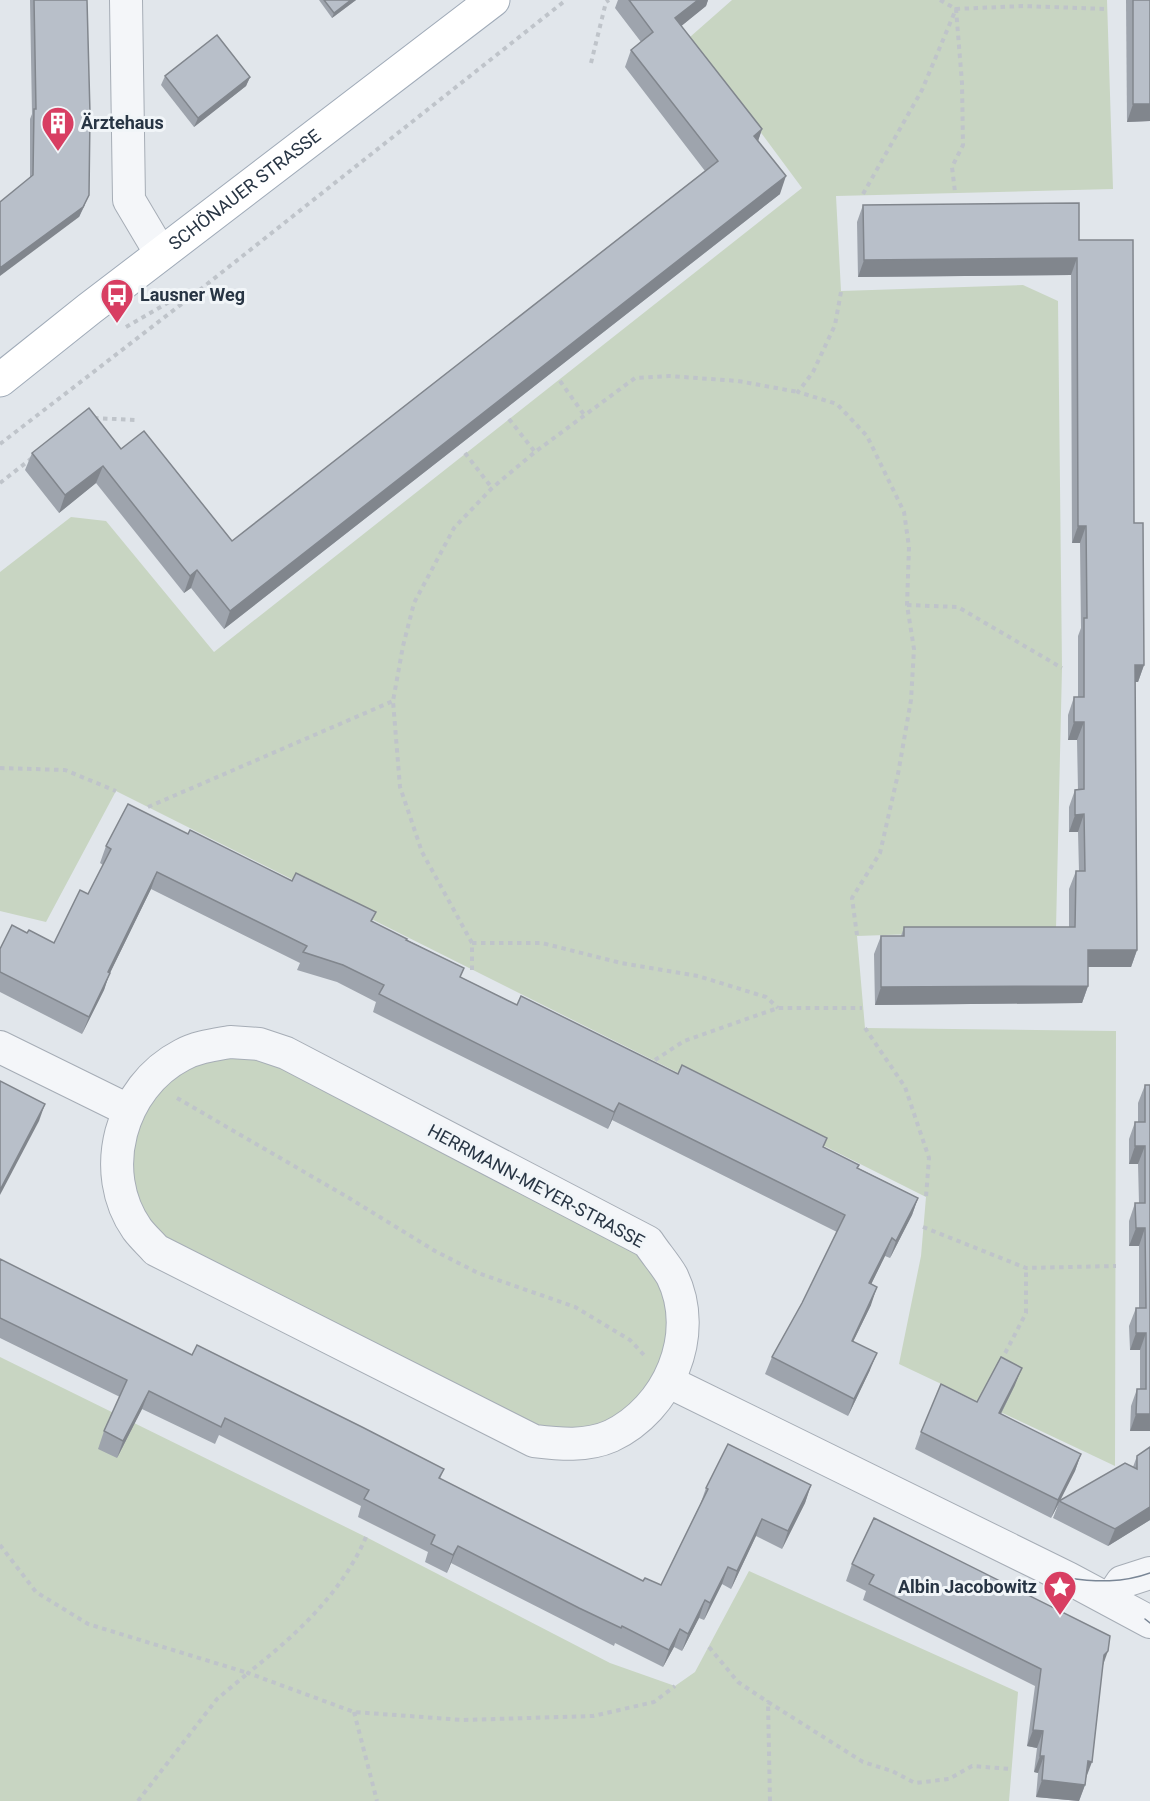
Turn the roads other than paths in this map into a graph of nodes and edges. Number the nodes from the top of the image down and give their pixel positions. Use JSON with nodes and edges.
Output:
{"nodes":[{"id":1,"x":126,"y":0,"type":"edge"},
{"id":2,"x":493,"y":0,"type":"edge"},
{"id":3,"x":161,"y":254,"type":"junction"},
{"id":4,"x":0,"y":380,"type":"edge"},
{"id":5,"x":0,"y":1047,"type":"edge"},
{"id":6,"x":128,"y":1110,"type":"junction"},
{"id":7,"x":669,"y":1382,"type":"junction"},
{"id":8,"x":1150,"y":1573,"type":"edge"},
{"id":9,"x":1110,"y":1600,"type":"junction"},
{"id":10,"x":1148,"y":1621,"type":"edge"}],
"edges":[{"from":1,"to":3,"type":"street"},
{"from":2,"to":3,"type":"main road","name":"SCHÖNAUER STRASSE"},
{"from":3,"to":4,"type":"main road","name":"SCHÖNAUER STRASSE"},
{"from":5,"to":6,"type":"street"},
{"from":6,"to":7,"type":"street","name":"HERRMANN-MEYER-STRASSE"},
{"from":6,"to":7,"type":"street","name":"HERRMANN-MEYER-STRASSE"},
{"from":7,"to":9,"type":"street"},
{"from":8,"to":9,"type":"street"},
{"from":9,"to":10,"type":"street"}]}
